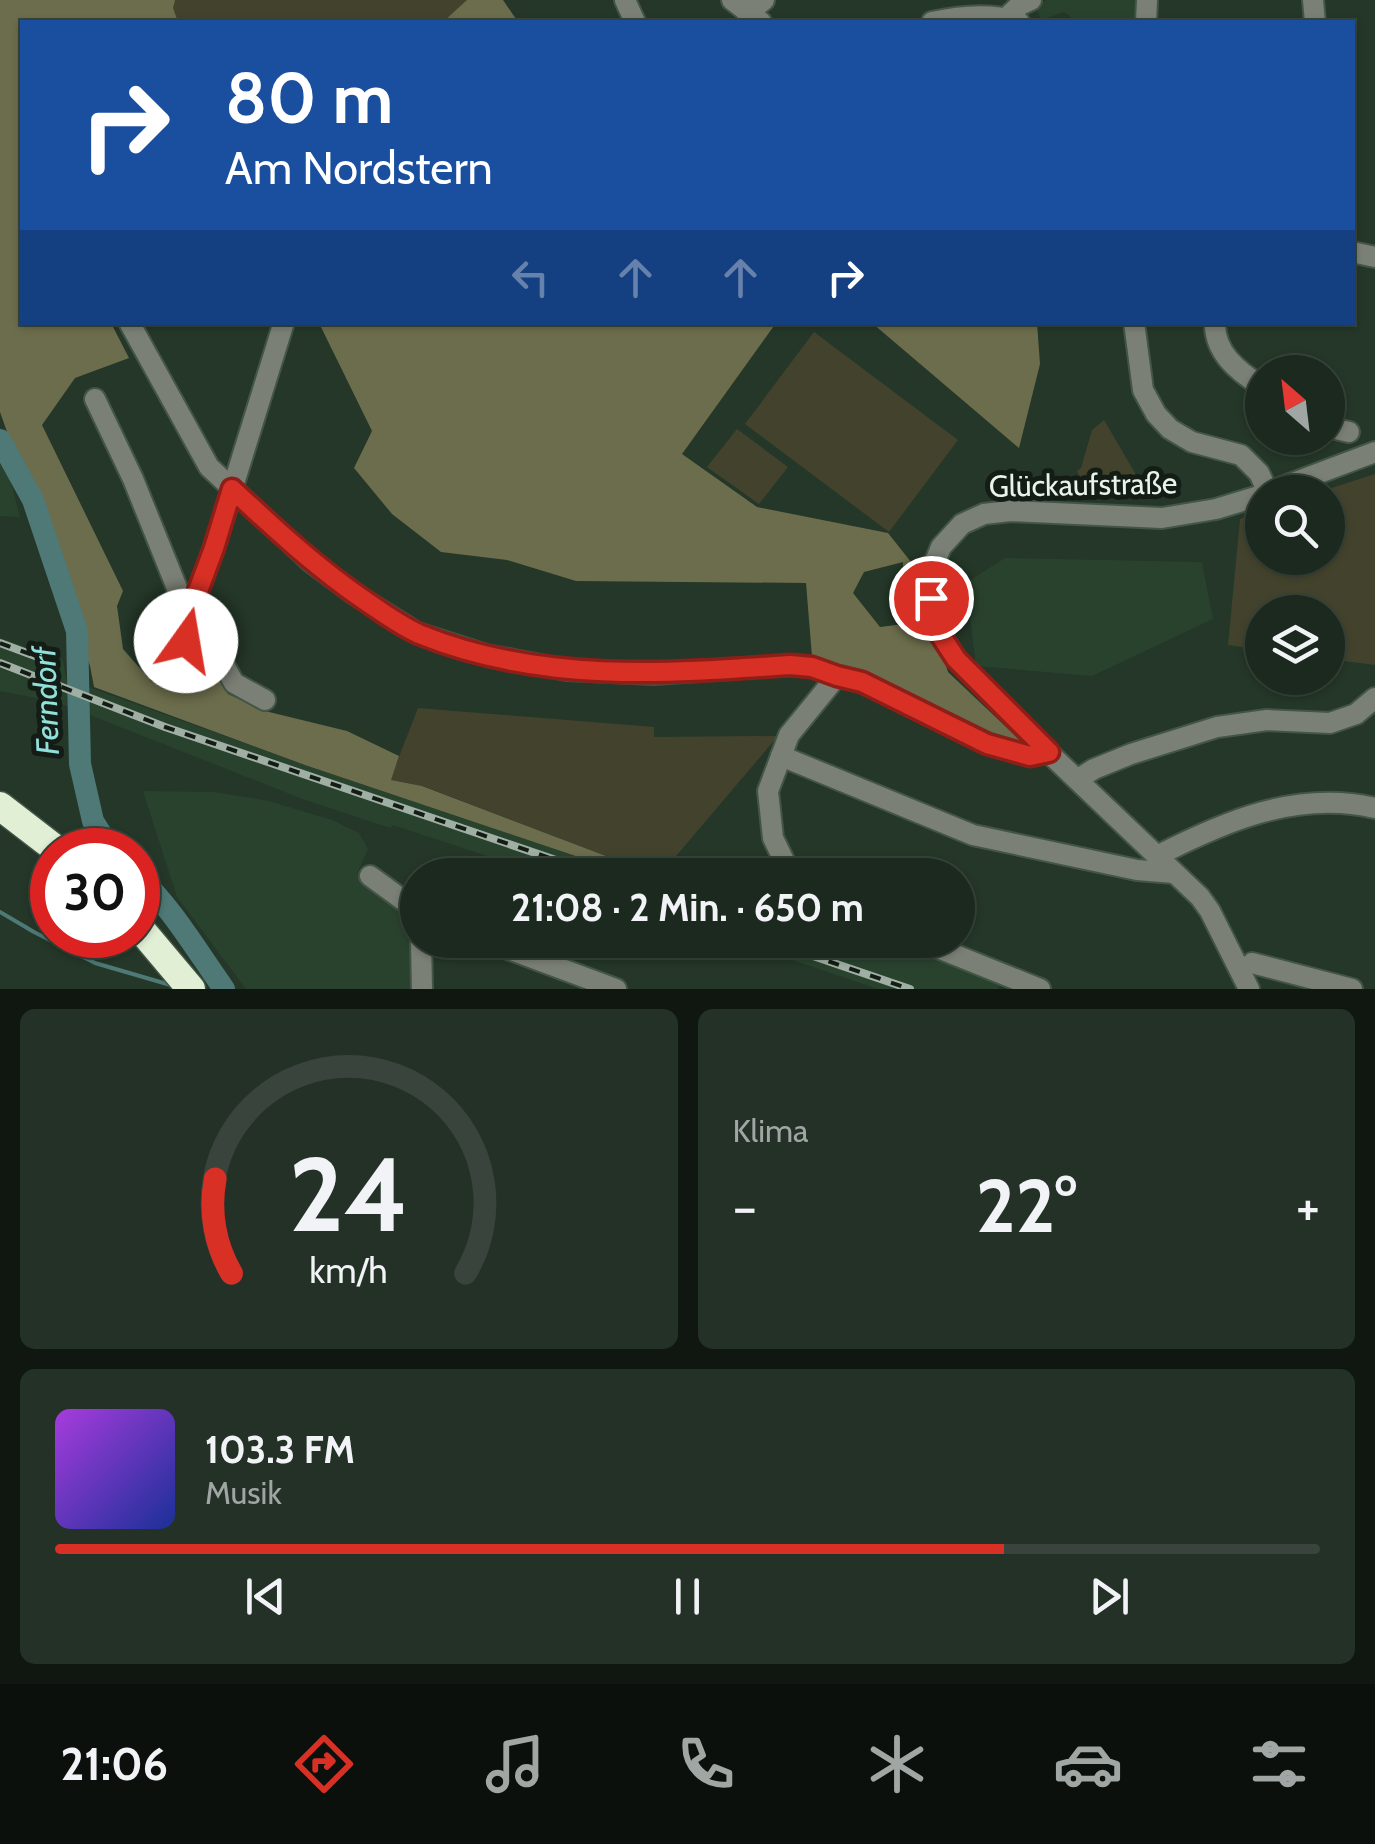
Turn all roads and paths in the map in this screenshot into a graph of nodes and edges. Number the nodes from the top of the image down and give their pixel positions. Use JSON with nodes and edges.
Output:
{"nodes":[{"id":1,"x":764,"y":0,"type":"edge"},
{"id":2,"x":1031,"y":0,"type":"edge"},
{"id":3,"x":747,"y":12,"type":"edge"},
{"id":4,"x":941,"y":20,"type":"edge"},
{"id":5,"x":1013,"y":20,"type":"edge"},
{"id":6,"x":131,"y":325,"type":"edge"},
{"id":7,"x":283,"y":325,"type":"edge"},
{"id":8,"x":1134,"y":325,"type":"edge"},
{"id":9,"x":1215,"y":325,"type":"edge"},
{"id":10,"x":1245,"y":374,"type":"edge"},
{"id":11,"x":94,"y":399,"type":"dead end"},
{"id":12,"x":1375,"y":452,"type":"edge"},
{"id":13,"x":1260,"y":475,"type":"edge"},
{"id":14,"x":1314,"y":475,"type":"edge"},
{"id":15,"x":232,"y":489,"type":"junction"},
{"id":16,"x":1245,"y":500,"type":"edge"},
{"id":17,"x":192,"y":607,"type":"junction"},
{"id":18,"x":837,"y":676,"type":"junction"},
{"id":19,"x":194,"y":680,"type":"dead end"},
{"id":20,"x":1375,"y":698,"type":"edge"},
{"id":21,"x":265,"y":700,"type":"dead end"},
{"id":22,"x":1049,"y":752,"type":"junction"},
{"id":23,"x":782,"y":756,"type":"junction"},
{"id":24,"x":1078,"y":778,"type":"junction"},
{"id":25,"x":0,"y":806,"type":"edge"},
{"id":26,"x":1375,"y":808,"type":"edge"},
{"id":27,"x":0,"y":826,"type":"edge"},
{"id":28,"x":30,"y":829,"type":"edge"},
{"id":29,"x":30,"y":851,"type":"edge"},
{"id":30,"x":1157,"y":856,"type":"junction"},
{"id":31,"x":784,"y":858,"type":"edge"},
{"id":32,"x":1174,"y":872,"type":"junction"},
{"id":33,"x":370,"y":876,"type":"dead end"},
{"id":34,"x":400,"y":898,"type":"edge"},
{"id":35,"x":160,"y":952,"type":"edge"},
{"id":36,"x":141,"y":958,"type":"edge"},
{"id":37,"x":421,"y":958,"type":"edge"},
{"id":38,"x":532,"y":958,"type":"edge"},
{"id":39,"x":963,"y":958,"type":"edge"},
{"id":40,"x":1252,"y":963,"type":"dead end"},
{"id":41,"x":1323,"y":985,"type":"edge"},
{"id":42,"x":169,"y":989,"type":"edge"},
{"id":43,"x":191,"y":989,"type":"edge"},
{"id":44,"x":422,"y":989,"type":"edge"},
{"id":45,"x":616,"y":989,"type":"edge"},
{"id":46,"x":1040,"y":989,"type":"edge"},
{"id":47,"x":1249,"y":989,"type":"edge"},
{"id":48,"x":1352,"y":989,"type":"edge"}],
"edges":[{"from":1,"to":3,"type":"street"},
{"from":2,"to":5,"type":"street"},
{"from":4,"to":5,"type":"street"},
{"from":6,"to":15,"type":"street"},
{"from":7,"to":15,"type":"street"},
{"from":8,"to":13,"type":"street"},
{"from":9,"to":10,"type":"street"},
{"from":11,"to":17,"type":"street"},
{"from":12,"to":14,"type":"street","name":"Glückaufstraße"},
{"from":15,"to":17,"type":"street"},
{"from":15,"to":18,"type":"street"},
{"from":16,"to":22,"type":"street","name":"Glückaufstraße"},
{"from":17,"to":19,"type":"street"},
{"from":17,"to":21,"type":"street"},
{"from":18,"to":22,"type":"street"},
{"from":18,"to":23,"type":"street"},
{"from":20,"to":24,"type":"street"},
{"from":22,"to":24,"type":"street","name":"Glückaufstraße"},
{"from":23,"to":31,"type":"street"},
{"from":23,"to":32,"type":"street"},
{"from":24,"to":30,"type":"street","name":"Glückaufstraße"},
{"from":25,"to":28,"type":"highway"},
{"from":26,"to":30,"type":"street"},
{"from":27,"to":29,"type":"highway"},
{"from":30,"to":32,"type":"street","name":"Glückaufstraße"},
{"from":32,"to":47,"type":"street","name":"Glückaufstraße"},
{"from":33,"to":34,"type":"street"},
{"from":35,"to":43,"type":"highway"},
{"from":36,"to":42,"type":"highway"},
{"from":37,"to":44,"type":"street"},
{"from":38,"to":45,"type":"street"},
{"from":39,"to":46,"type":"street"},
{"from":40,"to":41,"type":"street"},
{"from":41,"to":48,"type":"street"}]}
